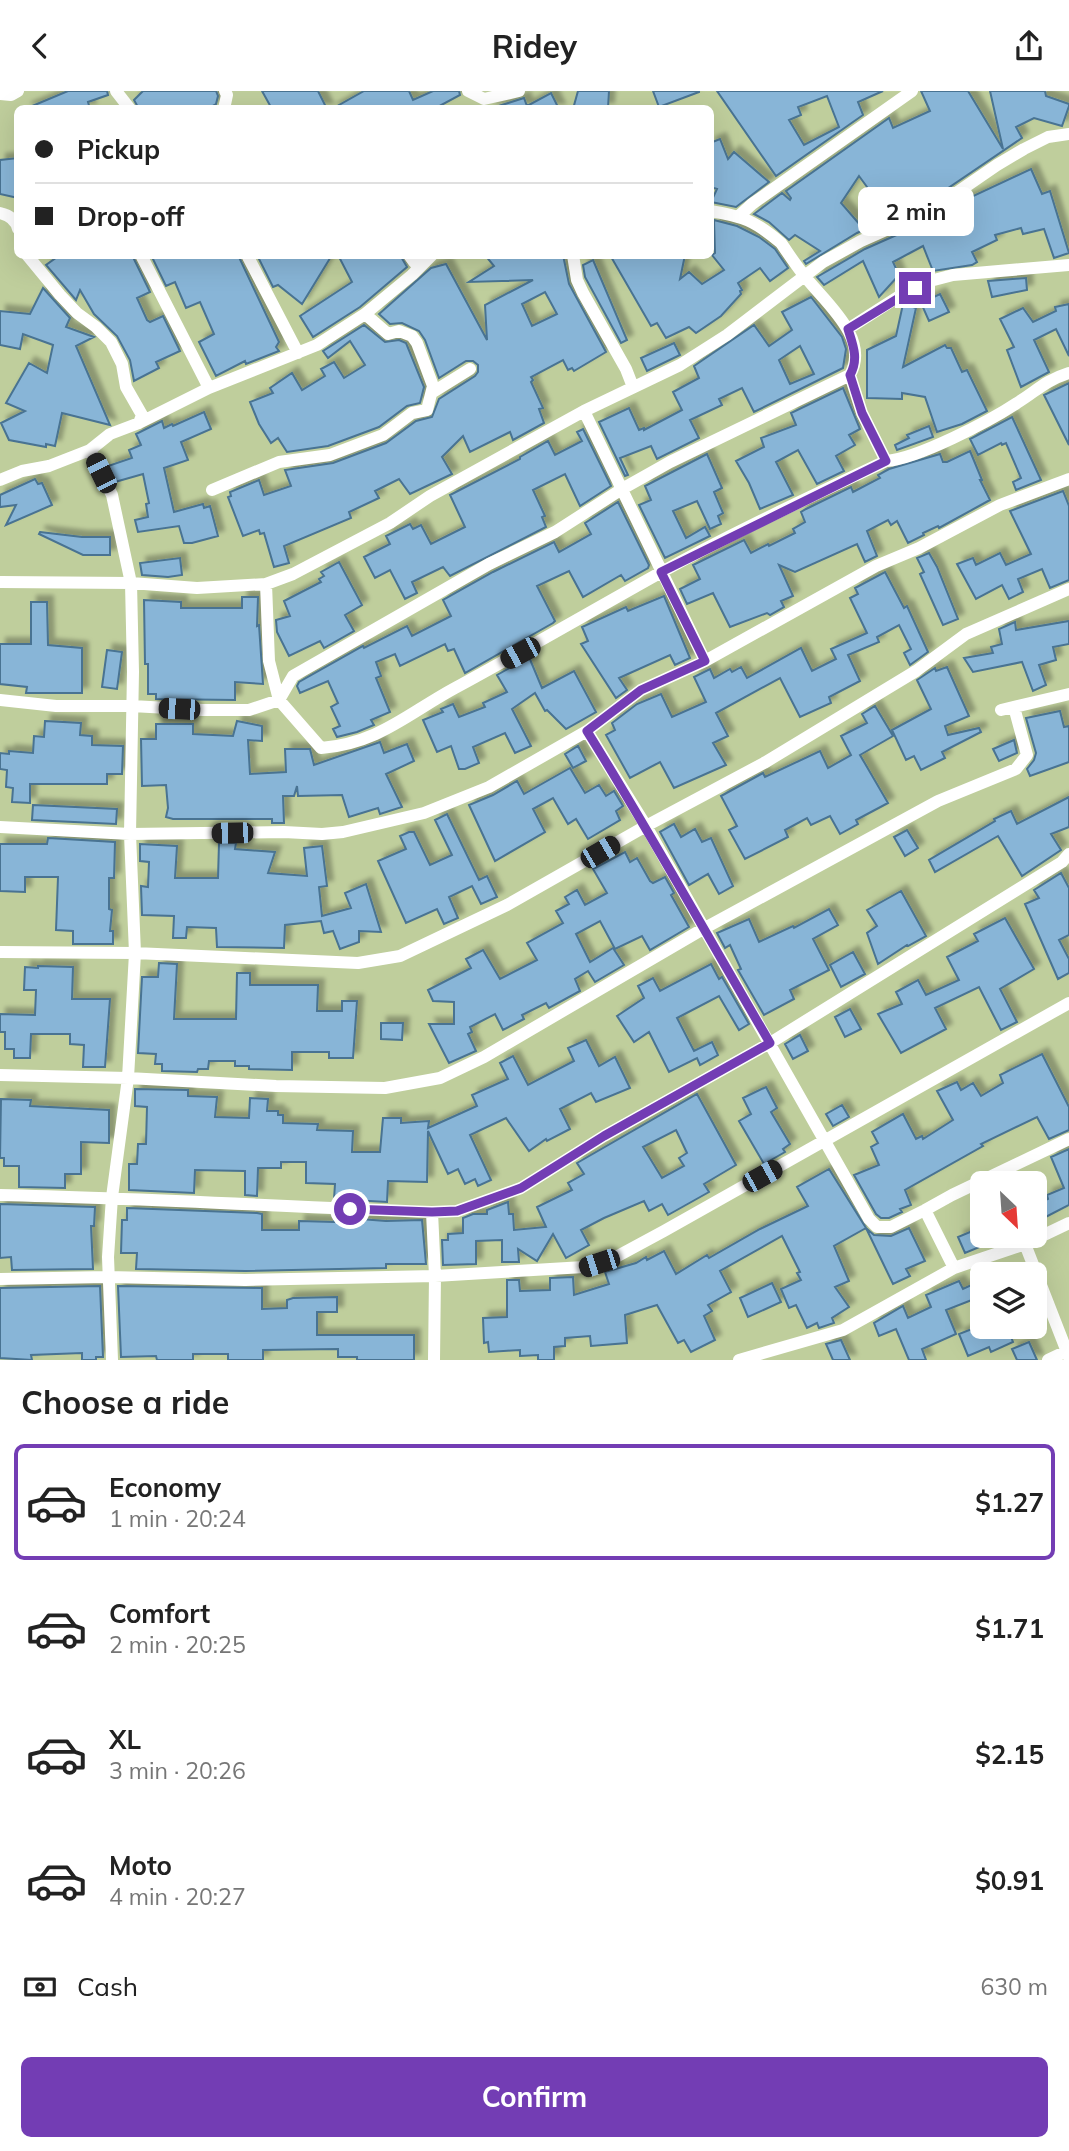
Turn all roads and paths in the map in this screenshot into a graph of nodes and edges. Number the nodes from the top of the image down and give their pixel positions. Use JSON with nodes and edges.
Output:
{"nodes":[{"id":1,"x":18,"y":91,"type":"edge"},
{"id":2,"x":116,"y":91,"type":"edge"},
{"id":3,"x":468,"y":91,"type":"edge"},
{"id":4,"x":519,"y":91,"type":"edge"},
{"id":5,"x":912,"y":91,"type":"edge"},
{"id":6,"x":0,"y":94,"type":"edge"},
{"id":7,"x":481,"y":104,"type":"edge"},
{"id":8,"x":127,"y":105,"type":"edge"},
{"id":9,"x":1069,"y":134,"type":"edge"},
{"id":10,"x":714,"y":212,"type":"edge"},
{"id":11,"x":740,"y":215,"type":"junction"},
{"id":12,"x":30,"y":259,"type":"edge"},
{"id":13,"x":143,"y":259,"type":"edge"},
{"id":14,"x":249,"y":259,"type":"edge"},
{"id":15,"x":428,"y":259,"type":"edge"},
{"id":16,"x":574,"y":259,"type":"edge"},
{"id":17,"x":1069,"y":265,"type":"edge"},
{"id":18,"x":804,"y":275,"type":"junction"},
{"id":19,"x":365,"y":314,"type":"junction"},
{"id":20,"x":848,"y":329,"type":"junction"},
{"id":21,"x":298,"y":353,"type":"junction"},
{"id":22,"x":470,"y":369,"type":"dead end"},
{"id":23,"x":1069,"y":373,"type":"edge"},
{"id":24,"x":850,"y":375,"type":"junction"},
{"id":25,"x":633,"y":387,"type":"junction"},
{"id":26,"x":209,"y":388,"type":"junction"},
{"id":27,"x":433,"y":392,"type":"junction"},
{"id":28,"x":584,"y":411,"type":"junction"},
{"id":29,"x":139,"y":423,"type":"junction"},
{"id":30,"x":90,"y":450,"type":"junction"},
{"id":31,"x":886,"y":461,"type":"junction"},
{"id":32,"x":1069,"y":479,"type":"edge"},
{"id":33,"x":0,"y":480,"type":"edge"},
{"id":34,"x":622,"y":489,"type":"junction"},
{"id":35,"x":212,"y":490,"type":"dead end"},
{"id":36,"x":661,"y":572,"type":"junction"},
{"id":37,"x":0,"y":582,"type":"edge"},
{"id":38,"x":131,"y":583,"type":"junction"},
{"id":39,"x":265,"y":584,"type":"junction"},
{"id":40,"x":1069,"y":589,"type":"edge"},
{"id":41,"x":705,"y":661,"type":"junction"},
{"id":42,"x":1069,"y":695,"type":"edge"},
{"id":43,"x":0,"y":700,"type":"edge"},
{"id":44,"x":279,"y":700,"type":"junction"},
{"id":45,"x":132,"y":706,"type":"junction"},
{"id":46,"x":587,"y":731,"type":"junction"},
{"id":47,"x":646,"y":826,"type":"junction"},
{"id":48,"x":0,"y":827,"type":"edge"},
{"id":49,"x":130,"y":834,"type":"junction"},
{"id":50,"x":1067,"y":863,"type":"edge"},
{"id":51,"x":703,"y":929,"type":"junction"},
{"id":52,"x":0,"y":952,"type":"edge"},
{"id":53,"x":135,"y":953,"type":"junction"},
{"id":54,"x":1069,"y":1003,"type":"edge"},
{"id":55,"x":770,"y":1043,"type":"junction"},
{"id":56,"x":0,"y":1076,"type":"edge"},
{"id":57,"x":128,"y":1078,"type":"junction"},
{"id":58,"x":1069,"y":1139,"type":"edge"},
{"id":59,"x":826,"y":1140,"type":"junction"},
{"id":60,"x":0,"y":1195,"type":"edge"},
{"id":61,"x":112,"y":1197,"type":"junction"},
{"id":62,"x":925,"y":1210,"type":"junction"},
{"id":63,"x":432,"y":1212,"type":"junction"},
{"id":64,"x":1069,"y":1223,"type":"edge"},
{"id":65,"x":1047,"y":1234,"type":"edge"},
{"id":66,"x":1013,"y":1248,"type":"edge"},
{"id":67,"x":1027,"y":1248,"type":"edge"},
{"id":68,"x":954,"y":1268,"type":"junction"},
{"id":69,"x":435,"y":1276,"type":"junction"},
{"id":70,"x":107,"y":1277,"type":"junction"},
{"id":71,"x":0,"y":1279,"type":"edge"},
{"id":72,"x":1068,"y":1353,"type":"edge"},
{"id":73,"x":112,"y":1360,"type":"edge"},
{"id":74,"x":433,"y":1360,"type":"edge"},
{"id":75,"x":739,"y":1360,"type":"edge"},
{"id":76,"x":1048,"y":1360,"type":"edge"}],
"edges":[{"from":1,"to":6,"type":"street"},
{"from":2,"to":8,"type":"street"},
{"from":3,"to":7,"type":"street"},
{"from":4,"to":7,"type":"street"},
{"from":5,"to":11,"type":"street"},
{"from":9,"to":18,"type":"street"},
{"from":10,"to":11,"type":"street"},
{"from":11,"to":18,"type":"street"},
{"from":12,"to":29,"type":"street"},
{"from":13,"to":26,"type":"street"},
{"from":14,"to":21,"type":"street"},
{"from":15,"to":19,"type":"street"},
{"from":16,"to":25,"type":"street"},
{"from":17,"to":20,"type":"street"},
{"from":18,"to":20,"type":"street"},
{"from":18,"to":25,"type":"street"},
{"from":19,"to":21,"type":"street"},
{"from":19,"to":27,"type":"street"},
{"from":20,"to":24,"type":"street"},
{"from":21,"to":26,"type":"street"},
{"from":22,"to":27,"type":"street"},
{"from":23,"to":31,"type":"street"},
{"from":24,"to":31,"type":"street"},
{"from":24,"to":34,"type":"street"},
{"from":25,"to":28,"type":"street"},
{"from":26,"to":29,"type":"street"},
{"from":27,"to":35,"type":"street"},
{"from":28,"to":34,"type":"street"},
{"from":28,"to":39,"type":"street"},
{"from":29,"to":30,"type":"street"},
{"from":30,"to":33,"type":"street"},
{"from":30,"to":38,"type":"street"},
{"from":31,"to":36,"type":"street"},
{"from":32,"to":41,"type":"street"},
{"from":34,"to":36,"type":"street"},
{"from":34,"to":44,"type":"street"},
{"from":36,"to":41,"type":"street"},
{"from":36,"to":44,"type":"street"},
{"from":37,"to":38,"type":"street"},
{"from":38,"to":39,"type":"street"},
{"from":38,"to":45,"type":"street"},
{"from":39,"to":44,"type":"street"},
{"from":40,"to":47,"type":"street"},
{"from":41,"to":46,"type":"street"},
{"from":42,"to":51,"type":"street"},
{"from":43,"to":45,"type":"street"},
{"from":44,"to":45,"type":"street"},
{"from":45,"to":49,"type":"street"},
{"from":46,"to":47,"type":"street"},
{"from":46,"to":49,"type":"street"},
{"from":47,"to":51,"type":"street"},
{"from":47,"to":53,"type":"street"},
{"from":48,"to":49,"type":"street"},
{"from":49,"to":53,"type":"street"},
{"from":50,"to":55,"type":"street"},
{"from":51,"to":55,"type":"street"},
{"from":51,"to":57,"type":"street"},
{"from":52,"to":53,"type":"street"},
{"from":53,"to":57,"type":"street"},
{"from":54,"to":59,"type":"street"},
{"from":55,"to":59,"type":"street"},
{"from":55,"to":63,"type":"street"},
{"from":56,"to":57,"type":"street"},
{"from":57,"to":61,"type":"street"},
{"from":58,"to":62,"type":"street"},
{"from":59,"to":62,"type":"street"},
{"from":59,"to":69,"type":"street"},
{"from":60,"to":61,"type":"street"},
{"from":61,"to":63,"type":"street"},
{"from":61,"to":70,"type":"street"},
{"from":62,"to":68,"type":"street"},
{"from":63,"to":69,"type":"street"},
{"from":64,"to":65,"type":"street"},
{"from":66,"to":68,"type":"street"},
{"from":67,"to":72,"type":"street"},
{"from":68,"to":75,"type":"street"},
{"from":69,"to":70,"type":"street"},
{"from":69,"to":74,"type":"street"},
{"from":70,"to":71,"type":"street"},
{"from":70,"to":73,"type":"street"},
{"from":72,"to":76,"type":"street"}]}
